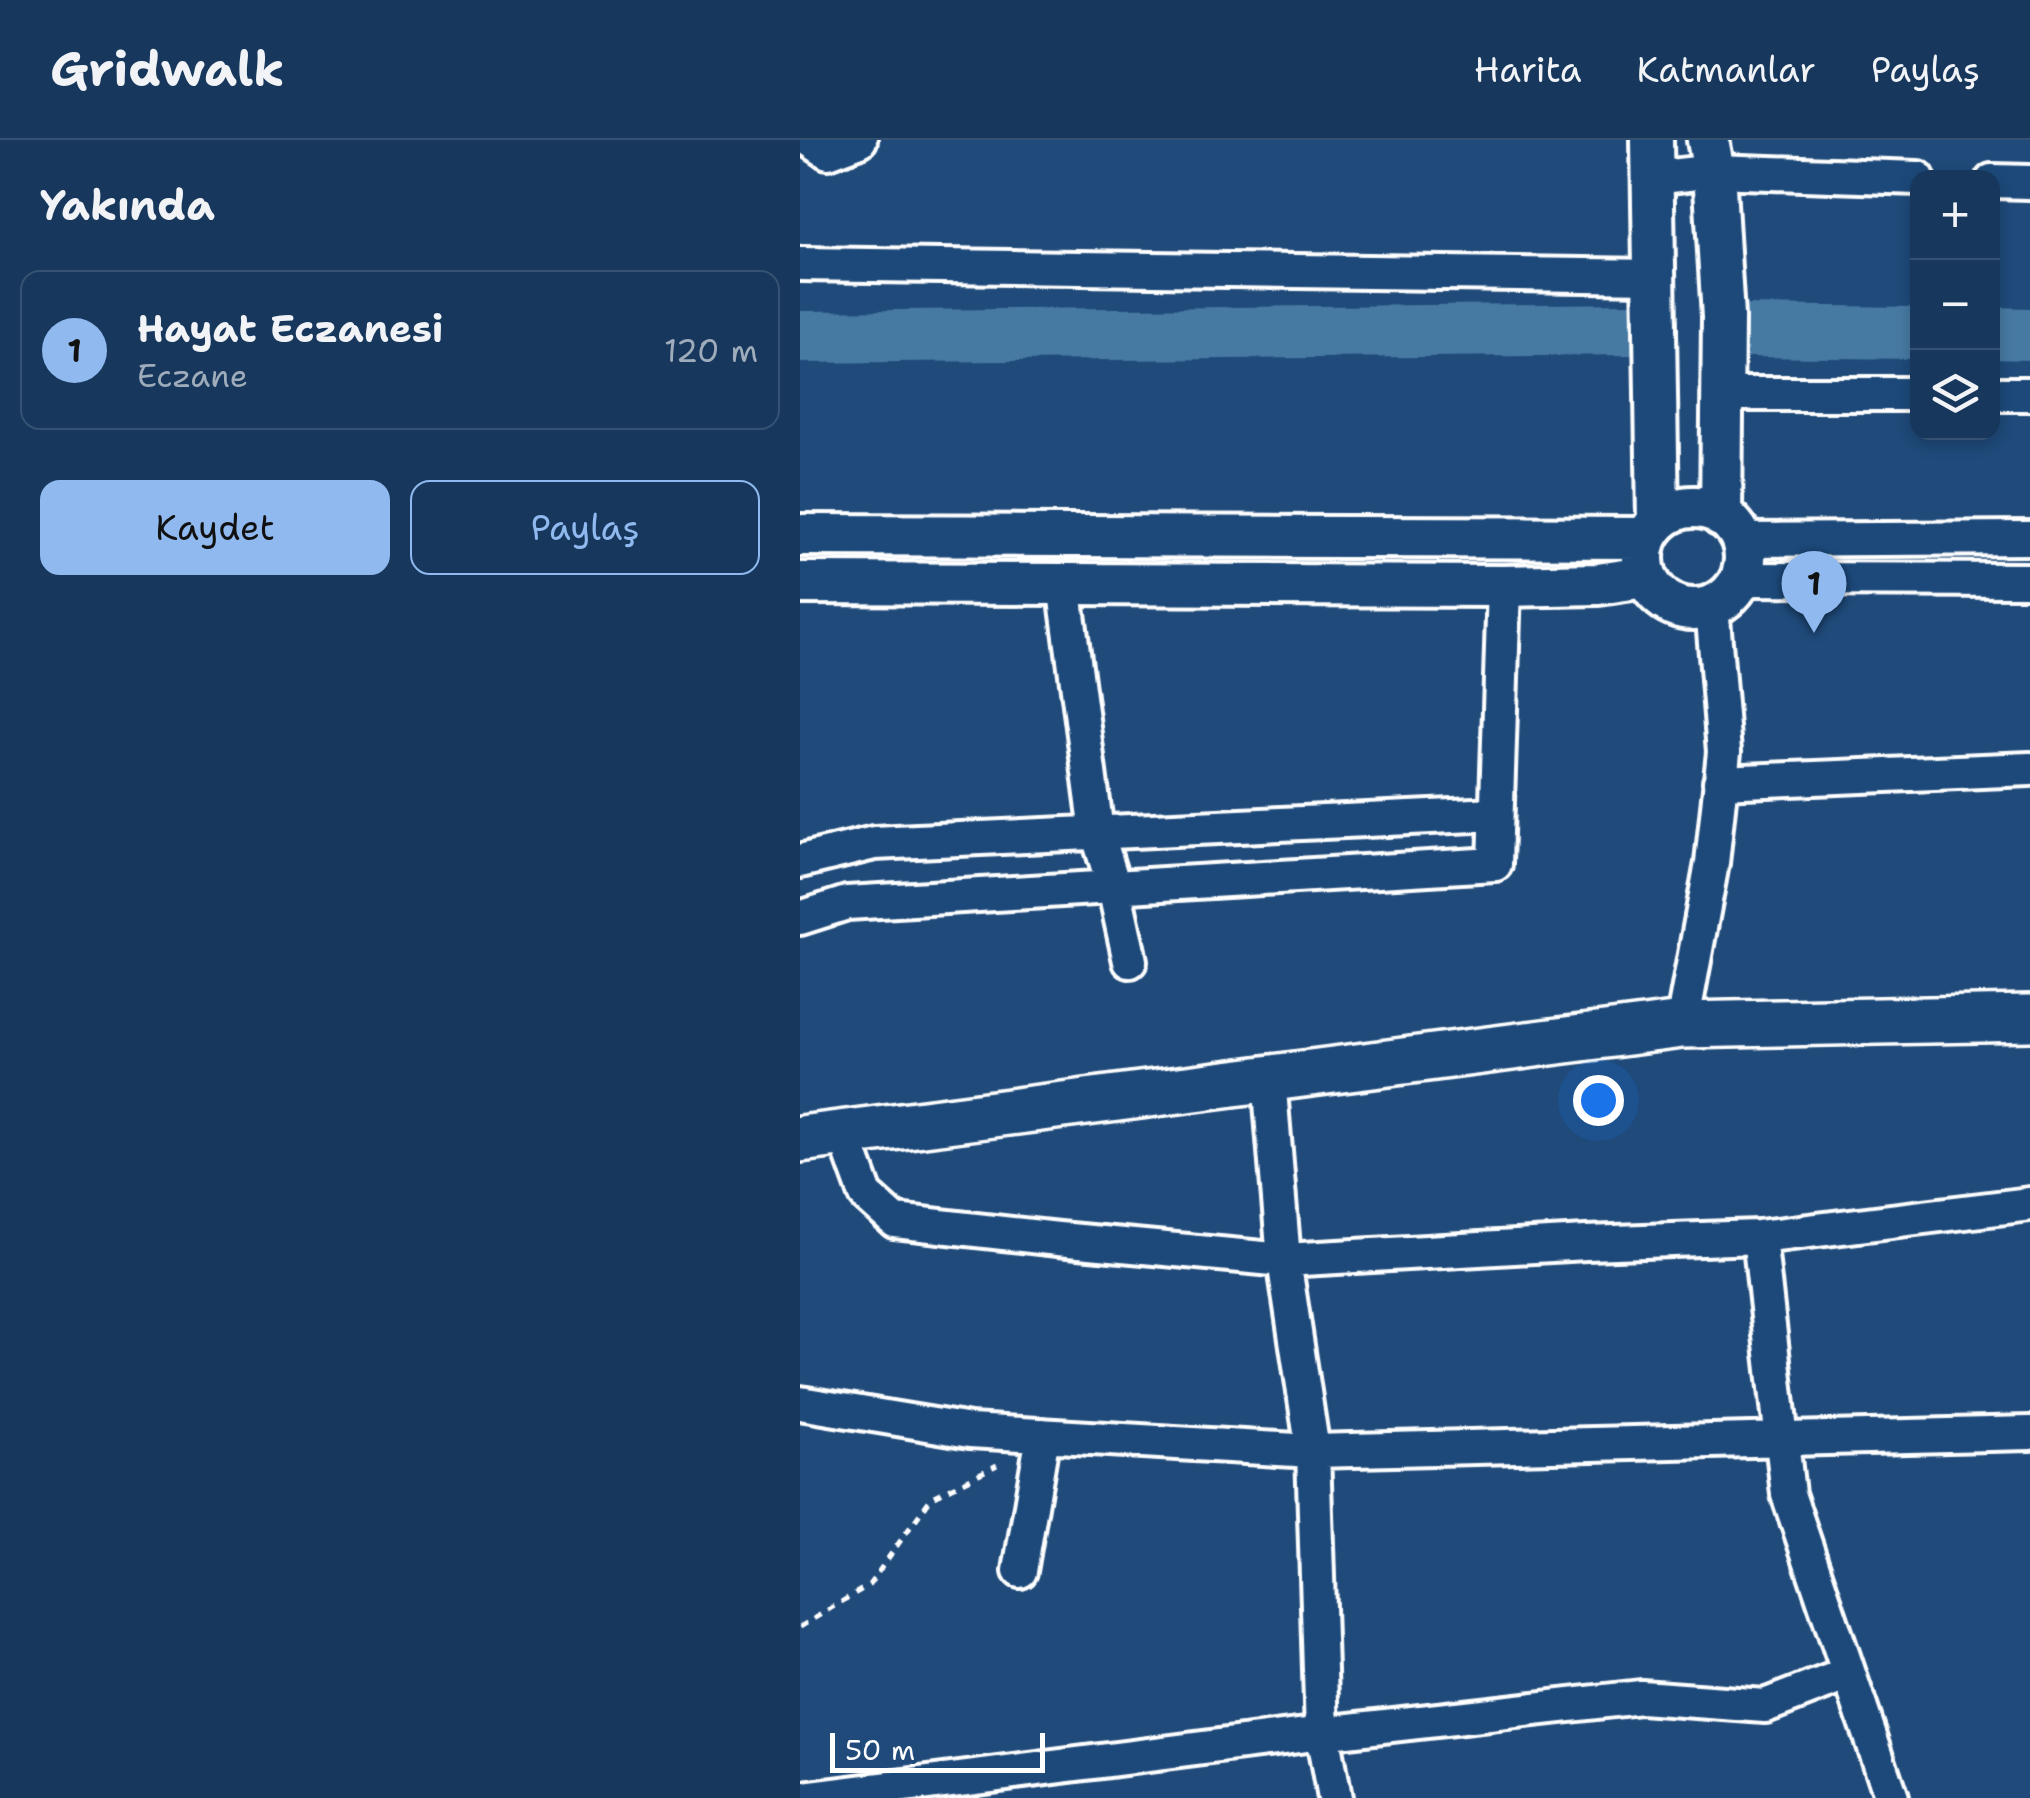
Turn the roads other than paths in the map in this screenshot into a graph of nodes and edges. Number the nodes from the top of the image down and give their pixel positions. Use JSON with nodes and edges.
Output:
{"nodes":[{"id":1,"x":810,"y":140,"type":"edge"},
{"id":2,"x":860,"y":140,"type":"edge"},
{"id":3,"x":1711,"y":156,"type":"edge"},
{"id":4,"x":1653,"y":159,"type":"edge"},
{"id":5,"x":1910,"y":177,"type":"edge"},
{"id":6,"x":2000,"y":181,"type":"edge"},
{"id":7,"x":2030,"y":182,"type":"edge"},
{"id":8,"x":800,"y":264,"type":"edge"},
{"id":9,"x":1655,"y":276,"type":"junction"},
{"id":10,"x":1722,"y":394,"type":"junction"},
{"id":11,"x":1910,"y":394,"type":"edge"},
{"id":12,"x":2000,"y":394,"type":"edge"},
{"id":13,"x":2030,"y":394,"type":"edge"},
{"id":14,"x":800,"y":535,"type":"edge"},
{"id":15,"x":2030,"y":538,"type":"edge"},
{"id":16,"x":1650,"y":545,"type":"junction"},
{"id":17,"x":1729,"y":560,"type":"junction"},
{"id":18,"x":2030,"y":580,"type":"edge"},
{"id":19,"x":800,"y":583,"type":"edge"},
{"id":20,"x":1064,"y":584,"type":"junction"},
{"id":21,"x":1504,"y":586,"type":"junction"},
{"id":22,"x":2030,"y":768,"type":"edge"},
{"id":23,"x":1720,"y":782,"type":"junction"},
{"id":24,"x":1496,"y":814,"type":"junction"},
{"id":25,"x":1097,"y":832,"type":"junction"},
{"id":26,"x":800,"y":861,"type":"edge"},
{"id":27,"x":1114,"y":887,"type":"junction"},
{"id":28,"x":800,"y":918,"type":"edge"},
{"id":29,"x":1130,"y":961,"type":"dead end"},
{"id":30,"x":2030,"y":1018,"type":"edge"},
{"id":31,"x":1682,"y":1025,"type":"junction"},
{"id":32,"x":1269,"y":1078,"type":"junction"},
{"id":33,"x":844,"y":1134,"type":"junction"},
{"id":34,"x":800,"y":1140,"type":"edge"},
{"id":35,"x":2030,"y":1204,"type":"edge"},
{"id":36,"x":1759,"y":1237,"type":"junction"},
{"id":37,"x":1284,"y":1260,"type":"junction"},
{"id":38,"x":800,"y":1403,"type":"edge"},
{"id":39,"x":2030,"y":1433,"type":"edge"},
{"id":40,"x":1782,"y":1440,"type":"junction"},
{"id":41,"x":1042,"y":1446,"type":"junction"},
{"id":42,"x":1313,"y":1451,"type":"junction"},
{"id":43,"x":1020,"y":1571,"type":"dead end"},
{"id":44,"x":1848,"y":1674,"type":"junction"},
{"id":45,"x":1322,"y":1733,"type":"junction"},
{"id":46,"x":810,"y":1798,"type":"edge"},
{"id":47,"x":1334,"y":1798,"type":"edge"},
{"id":48,"x":1891,"y":1798,"type":"edge"}],
"edges":[{"from":1,"to":2,"type":"street"},
{"from":3,"to":4,"type":"street"},
{"from":3,"to":5,"type":"street"},
{"from":3,"to":10,"type":"street"},
{"from":4,"to":9,"type":"street"},
{"from":6,"to":7,"type":"street"},
{"from":8,"to":9,"type":"street"},
{"from":9,"to":16,"type":"street"},
{"from":10,"to":11,"type":"street"},
{"from":10,"to":17,"type":"street"},
{"from":12,"to":13,"type":"street"},
{"from":14,"to":16,"type":"street"},
{"from":15,"to":17,"type":"street"},
{"from":16,"to":17,"type":"street"},
{"from":16,"to":17,"type":"street"},
{"from":16,"to":21,"type":"street"},
{"from":17,"to":18,"type":"street"},
{"from":17,"to":23,"type":"street"},
{"from":19,"to":20,"type":"street"},
{"from":20,"to":21,"type":"street"},
{"from":20,"to":25,"type":"street"},
{"from":21,"to":24,"type":"street"},
{"from":22,"to":23,"type":"street"},
{"from":23,"to":31,"type":"street"},
{"from":24,"to":25,"type":"street"},
{"from":24,"to":27,"type":"street"},
{"from":25,"to":26,"type":"street"},
{"from":25,"to":27,"type":"street"},
{"from":27,"to":28,"type":"street"},
{"from":27,"to":29,"type":"street"},
{"from":30,"to":31,"type":"main road"},
{"from":31,"to":32,"type":"main road"},
{"from":32,"to":33,"type":"main road"},
{"from":32,"to":37,"type":"street"},
{"from":33,"to":34,"type":"main road"},
{"from":33,"to":37,"type":"street"},
{"from":35,"to":36,"type":"street"},
{"from":36,"to":37,"type":"street"},
{"from":36,"to":40,"type":"street"},
{"from":37,"to":42,"type":"street"},
{"from":38,"to":41,"type":"street"},
{"from":39,"to":40,"type":"street"},
{"from":40,"to":42,"type":"street"},
{"from":40,"to":44,"type":"street"},
{"from":41,"to":42,"type":"street"},
{"from":41,"to":43,"type":"street"},
{"from":42,"to":45,"type":"street"},
{"from":44,"to":45,"type":"street"},
{"from":44,"to":48,"type":"street"},
{"from":45,"to":46,"type":"street"},
{"from":45,"to":47,"type":"street"}]}
